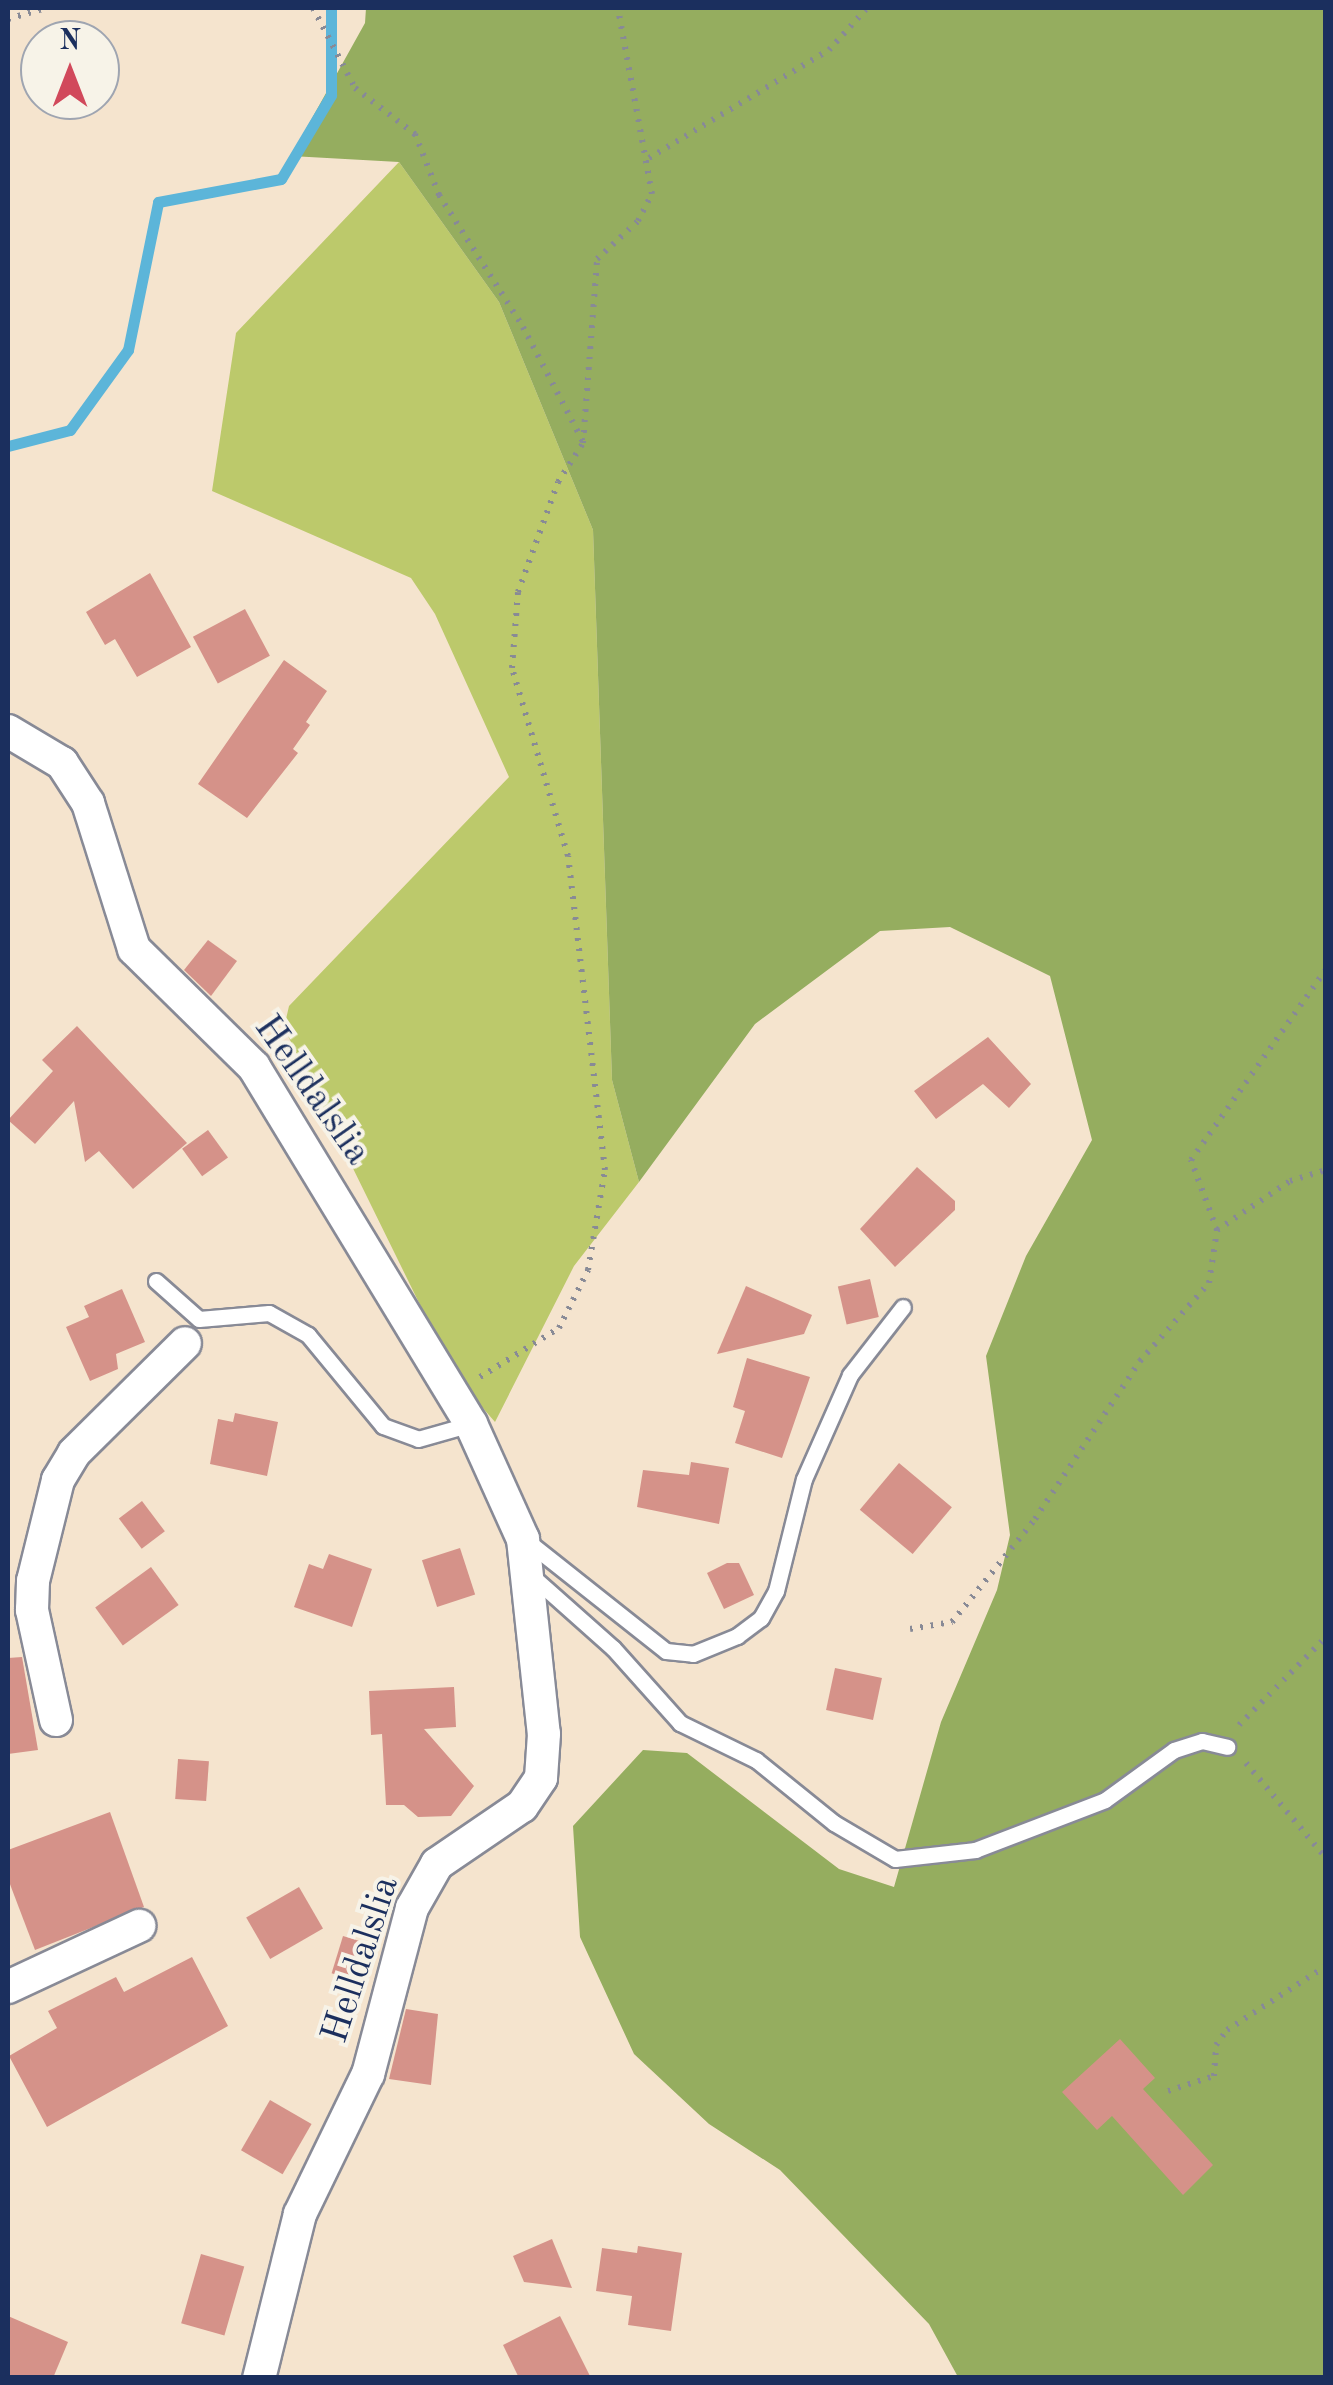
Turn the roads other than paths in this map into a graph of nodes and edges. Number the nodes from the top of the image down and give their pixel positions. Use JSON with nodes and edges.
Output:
{"nodes":[{"id":1,"x":8,"y":731,"type":"edge"},
{"id":2,"x":156,"y":1281,"type":"dead end"},
{"id":3,"x":903,"y":1307,"type":"dead end"},
{"id":4,"x":186,"y":1343,"type":"dead end"},
{"id":5,"x":471,"y":1424,"type":"junction"},
{"id":6,"x":524,"y":1539,"type":"junction"},
{"id":7,"x":528,"y":1574,"type":"junction"},
{"id":8,"x":20,"y":1604,"type":"edge"},
{"id":9,"x":56,"y":1720,"type":"dead end"},
{"id":10,"x":1227,"y":1748,"type":"road end"},
{"id":11,"x":139,"y":1926,"type":"dead end"},
{"id":12,"x":8,"y":1987,"type":"edge"},
{"id":13,"x":259,"y":2378,"type":"edge"}],
"edges":[{"from":1,"to":5,"type":"street","name":"Helldalslia"},
{"from":2,"to":5,"type":"lane"},
{"from":3,"to":6,"type":"lane","name":"Helldalslia"},
{"from":4,"to":8,"type":"street"},
{"from":5,"to":6,"type":"street","name":"Helldalslia"},
{"from":6,"to":7,"type":"street","name":"Helldalslia"},
{"from":7,"to":10,"type":"lane"},
{"from":7,"to":13,"type":"street","name":"Helldalslia"},
{"from":8,"to":9,"type":"street"},
{"from":11,"to":12,"type":"street"}]}
